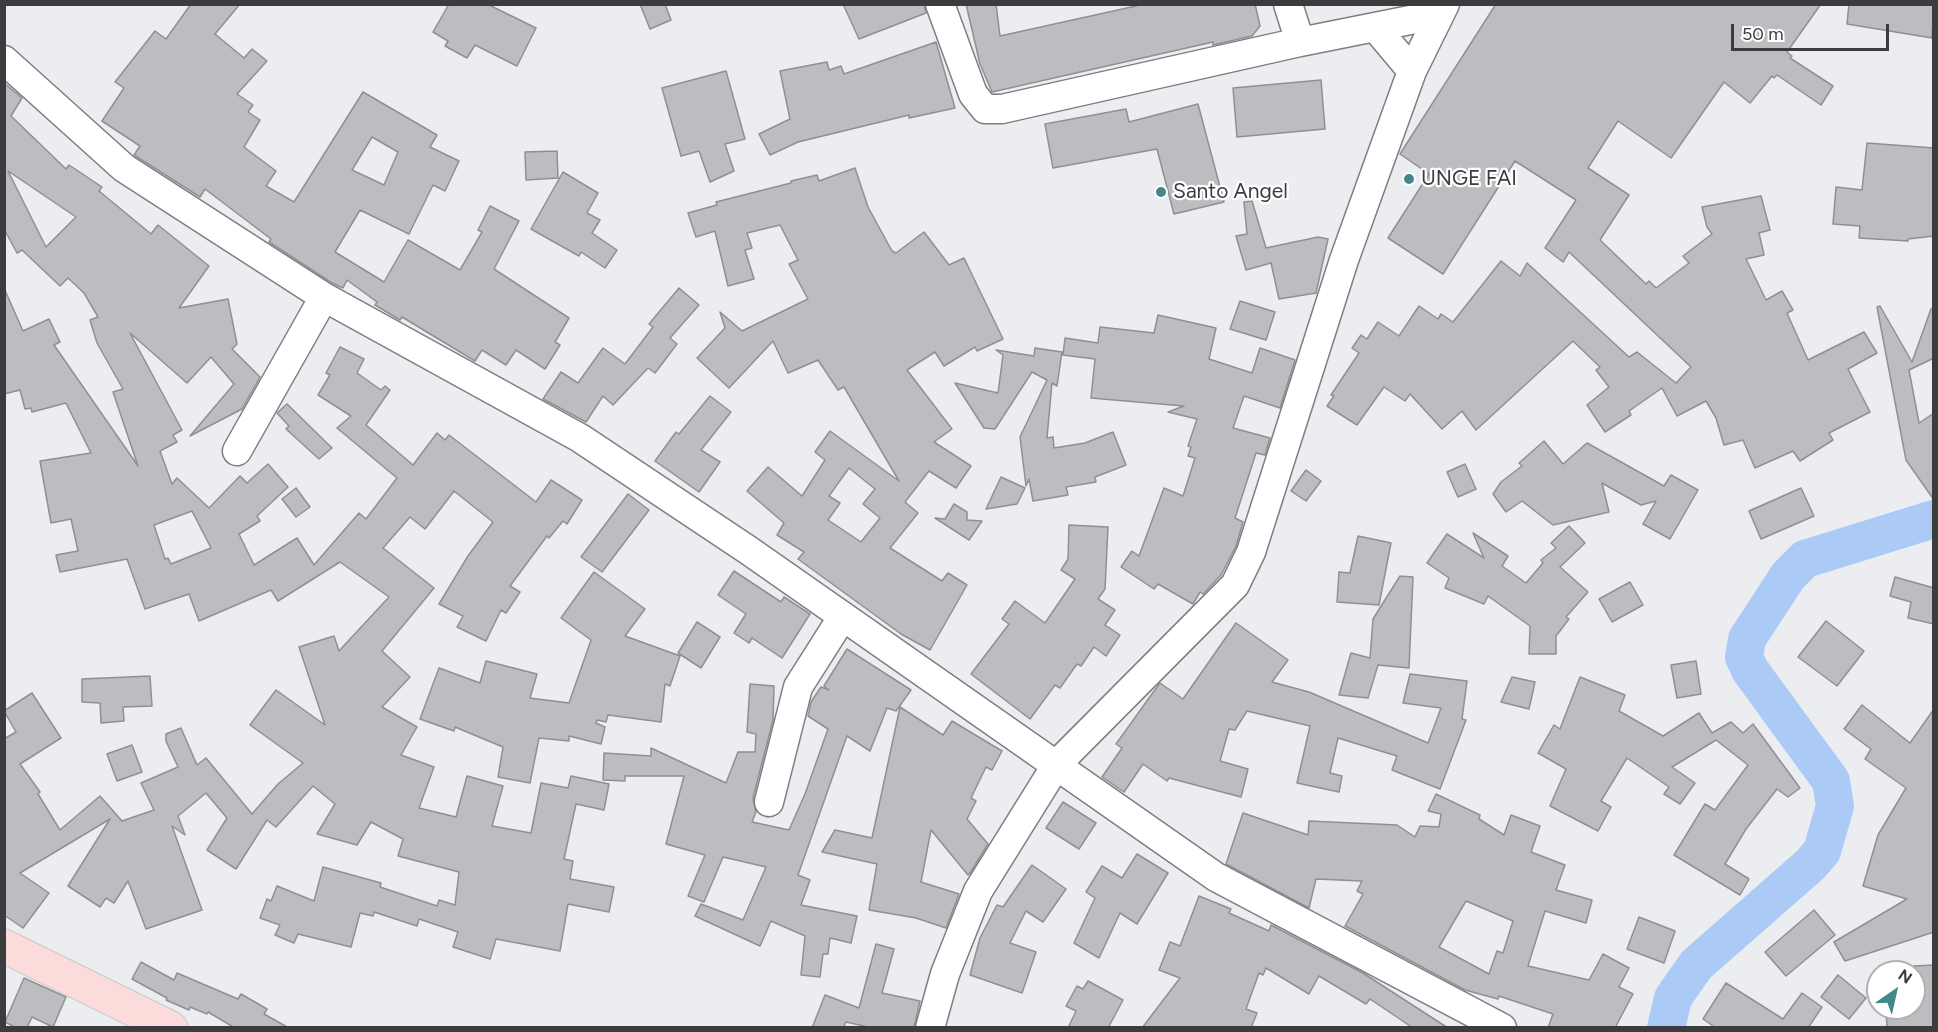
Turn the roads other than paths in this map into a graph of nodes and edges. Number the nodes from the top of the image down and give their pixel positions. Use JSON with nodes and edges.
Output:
{"nodes":[{"id":1,"x":940,"y":4,"type":"edge"},
{"id":2,"x":1288,"y":4,"type":"edge"},
{"id":3,"x":1442,"y":9,"type":"edge"},
{"id":4,"x":1375,"y":27,"type":"junction"},
{"id":5,"x":1300,"y":42,"type":"junction"},
{"id":6,"x":4,"y":60,"type":"edge"},
{"id":7,"x":1412,"y":71,"type":"junction"},
{"id":8,"x":324,"y":297,"type":"junction"},
{"id":9,"x":237,"y":451,"type":"dead end"},
{"id":10,"x":843,"y":616,"type":"junction"},
{"id":11,"x":1056,"y":764,"type":"junction"},
{"id":12,"x":769,"y":802,"type":"dead end"},
{"id":13,"x":4,"y":946,"type":"edge"},
{"id":14,"x":171,"y":1028,"type":"edge"},
{"id":15,"x":930,"y":1028,"type":"edge"},
{"id":16,"x":1502,"y":1028,"type":"edge"}],
"edges":[{"from":1,"to":5,"type":"street"},
{"from":2,"to":5,"type":"street"},
{"from":3,"to":4,"type":"street"},
{"from":3,"to":7,"type":"street"},
{"from":4,"to":5,"type":"street"},
{"from":4,"to":7,"type":"street"},
{"from":6,"to":8,"type":"street"},
{"from":7,"to":11,"type":"street"},
{"from":8,"to":9,"type":"street"},
{"from":8,"to":10,"type":"street"},
{"from":10,"to":11,"type":"street"},
{"from":10,"to":12,"type":"street"},
{"from":11,"to":15,"type":"street"},
{"from":11,"to":16,"type":"street"},
{"from":13,"to":14,"type":"main road"}]}
